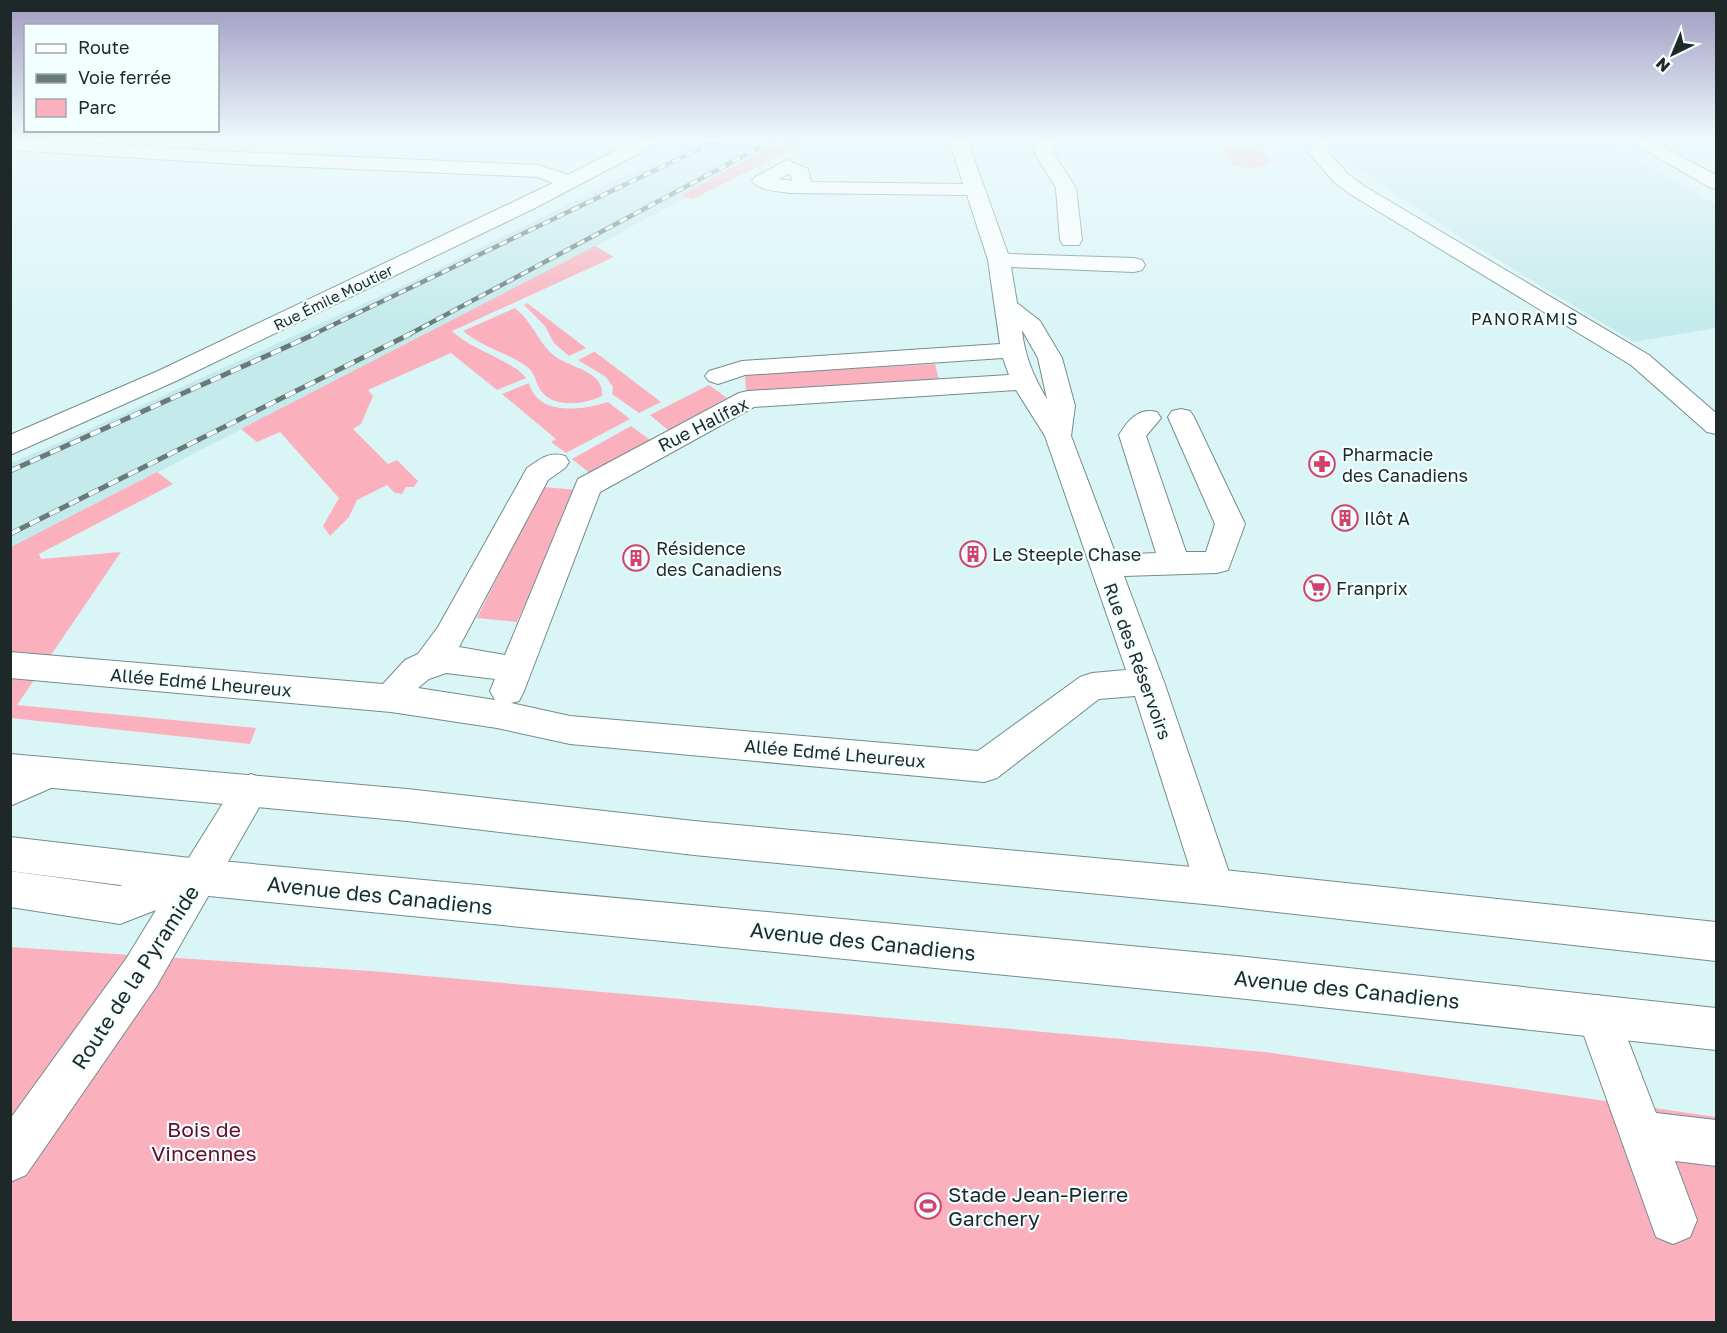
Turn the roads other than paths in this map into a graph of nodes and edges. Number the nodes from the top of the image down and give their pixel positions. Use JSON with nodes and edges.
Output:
{"nodes":[{"id":1,"x":533,"y":201,"type":"edge"},
{"id":2,"x":979,"y":201,"type":"edge"},
{"id":3,"x":1067,"y":201,"type":"edge"},
{"id":4,"x":1376,"y":201,"type":"edge"},
{"id":5,"x":1071,"y":240,"type":"dead end"},
{"id":6,"x":999,"y":260,"type":"junction"},
{"id":7,"x":1134,"y":265,"type":"dead end"},
{"id":8,"x":1006,"y":305,"type":"junction"},
{"id":9,"x":1013,"y":350,"type":"junction"},
{"id":10,"x":718,"y":376,"type":"dead end"},
{"id":11,"x":1024,"y":382,"type":"junction"},
{"id":12,"x":1181,"y":417,"type":"dead end"},
{"id":13,"x":1148,"y":418,"type":"dead end"},
{"id":14,"x":1716,"y":426,"type":"edge"},
{"id":15,"x":1058,"y":436,"type":"junction"},
{"id":16,"x":10,"y":446,"type":"edge"},
{"id":17,"x":555,"y":462,"type":"dead end"},
{"id":18,"x":1175,"y":564,"type":"junction"},
{"id":19,"x":1104,"y":566,"type":"junction"},
{"id":20,"x":431,"y":661,"type":"junction"},
{"id":21,"x":10,"y":665,"type":"edge"},
{"id":22,"x":515,"y":670,"type":"junction"},
{"id":23,"x":1147,"y":682,"type":"junction"},
{"id":24,"x":391,"y":698,"type":"junction"},
{"id":25,"x":497,"y":714,"type":"junction"},
{"id":26,"x":28,"y":771,"type":"edge"},
{"id":27,"x":10,"y":790,"type":"edge"},
{"id":28,"x":251,"y":790,"type":"junction"},
{"id":29,"x":10,"y":854,"type":"edge"},
{"id":30,"x":199,"y":877,"type":"junction"},
{"id":31,"x":1214,"y":887,"type":"junction"},
{"id":32,"x":10,"y":889,"type":"edge"},
{"id":33,"x":1716,"y":942,"type":"edge"},
{"id":34,"x":1598,"y":1016,"type":"junction"},
{"id":35,"x":1716,"y":1029,"type":"edge"},
{"id":36,"x":1642,"y":1134,"type":"junction"},
{"id":37,"x":1716,"y":1143,"type":"edge"},
{"id":38,"x":10,"y":1159,"type":"edge"},
{"id":39,"x":1673,"y":1220,"type":"dead end"}],
"edges":[{"from":1,"to":16,"type":"street","name":"Rue Émile Moutier"},
{"from":2,"to":6,"type":"street","name":"Rue des Réservoirs"},
{"from":3,"to":5,"type":"street"},
{"from":4,"to":14,"type":"street"},
{"from":6,"to":7,"type":"street"},
{"from":6,"to":8,"type":"street","name":"Rue des Réservoirs"},
{"from":8,"to":9,"type":"street","name":"Rue des Réservoirs"},
{"from":8,"to":15,"type":"street","name":"Rue des Réservoirs"},
{"from":9,"to":10,"type":"street","name":"Rue Halifax"},
{"from":9,"to":11,"type":"street","name":"Rue des Réservoirs"},
{"from":11,"to":15,"type":"street","name":"Rue des Réservoirs"},
{"from":11,"to":22,"type":"street","name":"Rue Halifax"},
{"from":12,"to":18,"type":"street"},
{"from":13,"to":18,"type":"street"},
{"from":15,"to":19,"type":"street","name":"Rue des Réservoirs"},
{"from":17,"to":20,"type":"street"},
{"from":18,"to":19,"type":"street"},
{"from":19,"to":23,"type":"street","name":"Rue des Réservoirs"},
{"from":20,"to":22,"type":"street"},
{"from":20,"to":24,"type":"street"},
{"from":21,"to":24,"type":"street","name":"Allée Edmé Lheureux"},
{"from":22,"to":25,"type":"street"},
{"from":23,"to":25,"type":"street","name":"Allée Edmé Lheureux"},
{"from":23,"to":31,"type":"street","name":"Rue des Réservoirs"},
{"from":24,"to":25,"type":"street","name":"Allée Edmé Lheureux"},
{"from":26,"to":27,"type":"street"},
{"from":26,"to":28,"type":"street"},
{"from":28,"to":30,"type":"street","name":"Route de la Pyramide"},
{"from":28,"to":31,"type":"street"},
{"from":29,"to":30,"type":"street","name":"Avenue des Canadiens"},
{"from":30,"to":32,"type":"street"},
{"from":30,"to":34,"type":"street","name":"Avenue des Canadiens"},
{"from":30,"to":38,"type":"street","name":"Route de la Pyramide"},
{"from":31,"to":33,"type":"street"},
{"from":34,"to":35,"type":"street","name":"Avenue des Canadiens"},
{"from":34,"to":36,"type":"street"},
{"from":36,"to":37,"type":"street"},
{"from":36,"to":39,"type":"street"}]}
